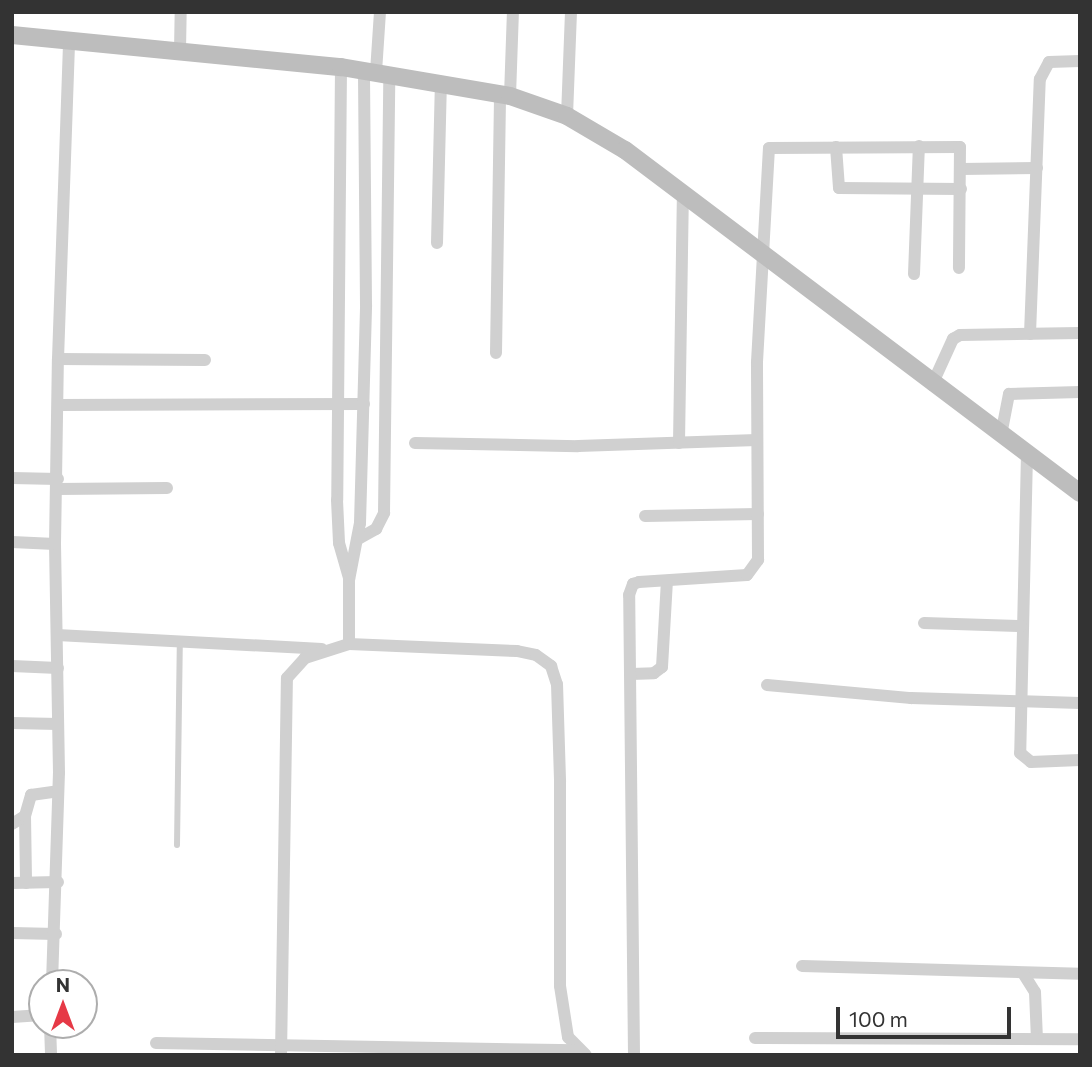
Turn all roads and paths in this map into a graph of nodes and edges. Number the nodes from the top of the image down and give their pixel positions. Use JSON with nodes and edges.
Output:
{"nodes":[{"id":1,"x":181,"y":12,"type":"edge"},
{"id":2,"x":380,"y":12,"type":"edge"},
{"id":3,"x":513,"y":12,"type":"edge"},
{"id":4,"x":571,"y":12,"type":"edge"},
{"id":5,"x":12,"y":35,"type":"edge"},
{"id":6,"x":69,"y":41,"type":"junction"},
{"id":7,"x":180,"y":51,"type":"junction"},
{"id":8,"x":1080,"y":61,"type":"edge"},
{"id":9,"x":341,"y":67,"type":"junction"},
{"id":10,"x":376,"y":72,"type":"junction"},
{"id":11,"x":441,"y":84,"type":"junction"},
{"id":12,"x":505,"y":95,"type":"junction"},
{"id":13,"x":567,"y":116,"type":"junction"},
{"id":14,"x":388,"y":145,"type":"junction"},
{"id":15,"x":365,"y":146,"type":"junction"},
{"id":16,"x":919,"y":146,"type":"junction"},
{"id":17,"x":836,"y":147,"type":"junction"},
{"id":18,"x":1037,"y":168,"type":"junction"},
{"id":19,"x":961,"y":169,"type":"junction"},
{"id":20,"x":961,"y":189,"type":"junction"},
{"id":21,"x":917,"y":190,"type":"junction"},
{"id":22,"x":683,"y":194,"type":"junction"},
{"id":23,"x":437,"y":243,"type":"dead end"},
{"id":24,"x":762,"y":253,"type":"junction"},
{"id":25,"x":959,"y":268,"type":"dead end"},
{"id":26,"x":914,"y":274,"type":"dead end"},
{"id":27,"x":1080,"y":333,"type":"edge"},
{"id":28,"x":1030,"y":334,"type":"junction"},
{"id":29,"x":496,"y":353,"type":"dead end"},
{"id":30,"x":58,"y":359,"type":"junction"},
{"id":31,"x":205,"y":360,"type":"dead end"},
{"id":32,"x":932,"y":384,"type":"junction"},
{"id":33,"x":1080,"y":392,"type":"edge"},
{"id":34,"x":364,"y":404,"type":"junction"},
{"id":35,"x":58,"y":405,"type":"junction"},
{"id":36,"x":337,"y":405,"type":"junction"},
{"id":37,"x":1001,"y":435,"type":"junction"},
{"id":38,"x":757,"y":440,"type":"junction"},
{"id":39,"x":415,"y":443,"type":"dead end"},
{"id":40,"x":679,"y":443,"type":"junction"},
{"id":41,"x":1027,"y":454,"type":"junction"},
{"id":42,"x":12,"y":478,"type":"edge"},
{"id":43,"x":57,"y":484,"type":"junction"},
{"id":44,"x":167,"y":488,"type":"dead end"},
{"id":45,"x":1080,"y":494,"type":"edge"},
{"id":46,"x":758,"y":514,"type":"junction"},
{"id":47,"x":645,"y":516,"type":"dead end"},
{"id":48,"x":358,"y":539,"type":"junction"},
{"id":49,"x":12,"y":542,"type":"edge"},
{"id":50,"x":55,"y":544,"type":"junction"},
{"id":51,"x":349,"y":580,"type":"junction"},
{"id":52,"x":667,"y":581,"type":"junction"},
{"id":53,"x":924,"y":624,"type":"dead end"},
{"id":54,"x":1021,"y":626,"type":"junction"},
{"id":55,"x":57,"y":635,"type":"junction"},
{"id":56,"x":180,"y":641,"type":"junction"},
{"id":57,"x":349,"y":644,"type":"junction"},
{"id":58,"x":322,"y":649,"type":"junction"},
{"id":59,"x":12,"y":666,"type":"edge"},
{"id":60,"x":58,"y":667,"type":"junction"},
{"id":61,"x":631,"y":674,"type":"junction"},
{"id":62,"x":767,"y":685,"type":"dead end"},
{"id":63,"x":1020,"y":702,"type":"junction"},
{"id":64,"x":1080,"y":703,"type":"edge"},
{"id":65,"x":12,"y":723,"type":"edge"},
{"id":66,"x":58,"y":724,"type":"junction"},
{"id":67,"x":1080,"y":760,"type":"edge"},
{"id":68,"x":58,"y":791,"type":"junction"},
{"id":69,"x":25,"y":816,"type":"junction"},
{"id":70,"x":12,"y":824,"type":"edge"},
{"id":71,"x":177,"y":845,"type":"dead end"},
{"id":72,"x":58,"y":882,"type":"junction"},
{"id":73,"x":19,"y":883,"type":"edge"},
{"id":74,"x":12,"y":933,"type":"edge"},
{"id":75,"x":56,"y":934,"type":"junction"},
{"id":76,"x":802,"y":966,"type":"dead end"},
{"id":77,"x":53,"y":969,"type":"edge"},
{"id":78,"x":1023,"y":973,"type":"junction"},
{"id":79,"x":1080,"y":974,"type":"edge"},
{"id":80,"x":755,"y":1038,"type":"dead end"},
{"id":81,"x":1037,"y":1039,"type":"junction"},
{"id":82,"x":1080,"y":1039,"type":"edge"},
{"id":83,"x":156,"y":1043,"type":"dead end"},
{"id":84,"x":281,"y":1049,"type":"edge"},
{"id":85,"x":581,"y":1052,"type":"edge"},
{"id":86,"x":634,"y":1055,"type":"edge"}],
"edges":[{"from":1,"to":7,"type":"street"},
{"from":2,"to":10,"type":"street"},
{"from":3,"to":12,"type":"street"},
{"from":4,"to":13,"type":"street"},
{"from":5,"to":6,"type":"street"},
{"from":6,"to":7,"type":"street"},
{"from":6,"to":30,"type":"street"},
{"from":7,"to":9,"type":"street"},
{"from":8,"to":18,"type":"street"},
{"from":9,"to":10,"type":"street"},
{"from":9,"to":36,"type":"street"},
{"from":10,"to":11,"type":"street"},
{"from":10,"to":14,"type":"street"},
{"from":10,"to":15,"type":"street"},
{"from":11,"to":12,"type":"street"},
{"from":11,"to":23,"type":"street"},
{"from":12,"to":13,"type":"street"},
{"from":12,"to":29,"type":"street"},
{"from":13,"to":22,"type":"street"},
{"from":14,"to":15,"type":"street"},
{"from":14,"to":48,"type":"street"},
{"from":15,"to":34,"type":"street"},
{"from":16,"to":17,"type":"street"},
{"from":16,"to":19,"type":"street"},
{"from":16,"to":21,"type":"street"},
{"from":17,"to":21,"type":"street"},
{"from":17,"to":24,"type":"street"},
{"from":18,"to":19,"type":"street"},
{"from":18,"to":28,"type":"street"},
{"from":19,"to":20,"type":"street"},
{"from":20,"to":21,"type":"street"},
{"from":20,"to":25,"type":"street"},
{"from":21,"to":26,"type":"street"},
{"from":22,"to":24,"type":"street"},
{"from":22,"to":40,"type":"street"},
{"from":24,"to":32,"type":"street"},
{"from":24,"to":38,"type":"street"},
{"from":27,"to":28,"type":"street"},
{"from":28,"to":32,"type":"street"},
{"from":30,"to":31,"type":"street"},
{"from":30,"to":35,"type":"street"},
{"from":32,"to":37,"type":"street"},
{"from":33,"to":37,"type":"street"},
{"from":34,"to":36,"type":"street"},
{"from":34,"to":48,"type":"street"},
{"from":35,"to":36,"type":"street"},
{"from":35,"to":43,"type":"street"},
{"from":36,"to":51,"type":"street"},
{"from":37,"to":41,"type":"street"},
{"from":38,"to":40,"type":"street"},
{"from":38,"to":46,"type":"street"},
{"from":39,"to":40,"type":"street"},
{"from":41,"to":45,"type":"street"},
{"from":41,"to":54,"type":"street"},
{"from":42,"to":43,"type":"street"},
{"from":43,"to":44,"type":"street"},
{"from":43,"to":50,"type":"street"},
{"from":46,"to":47,"type":"street"},
{"from":46,"to":52,"type":"street"},
{"from":48,"to":51,"type":"street"},
{"from":49,"to":50,"type":"street"},
{"from":50,"to":55,"type":"street"},
{"from":51,"to":57,"type":"street"},
{"from":52,"to":61,"type":"street"},
{"from":52,"to":61,"type":"street"},
{"from":53,"to":54,"type":"street"},
{"from":54,"to":63,"type":"street"},
{"from":55,"to":56,"type":"street"},
{"from":55,"to":60,"type":"street"},
{"from":56,"to":58,"type":"street"},
{"from":56,"to":71,"type":"lane"},
{"from":57,"to":58,"type":"street"},
{"from":57,"to":85,"type":"street"},
{"from":58,"to":84,"type":"street"},
{"from":59,"to":60,"type":"street"},
{"from":60,"to":66,"type":"street"},
{"from":61,"to":86,"type":"street"},
{"from":62,"to":63,"type":"street"},
{"from":63,"to":64,"type":"street"},
{"from":63,"to":67,"type":"street"},
{"from":65,"to":66,"type":"street"},
{"from":66,"to":68,"type":"street"},
{"from":68,"to":69,"type":"street"},
{"from":68,"to":72,"type":"street"},
{"from":69,"to":70,"type":"street"},
{"from":69,"to":73,"type":"street"},
{"from":72,"to":73,"type":"street"},
{"from":72,"to":75,"type":"street"},
{"from":74,"to":75,"type":"street"},
{"from":75,"to":77,"type":"street"},
{"from":76,"to":78,"type":"street"},
{"from":78,"to":79,"type":"street"},
{"from":78,"to":81,"type":"street"},
{"from":80,"to":81,"type":"street"},
{"from":81,"to":82,"type":"street"},
{"from":83,"to":84,"type":"street"},
{"from":84,"to":85,"type":"street"}]}
